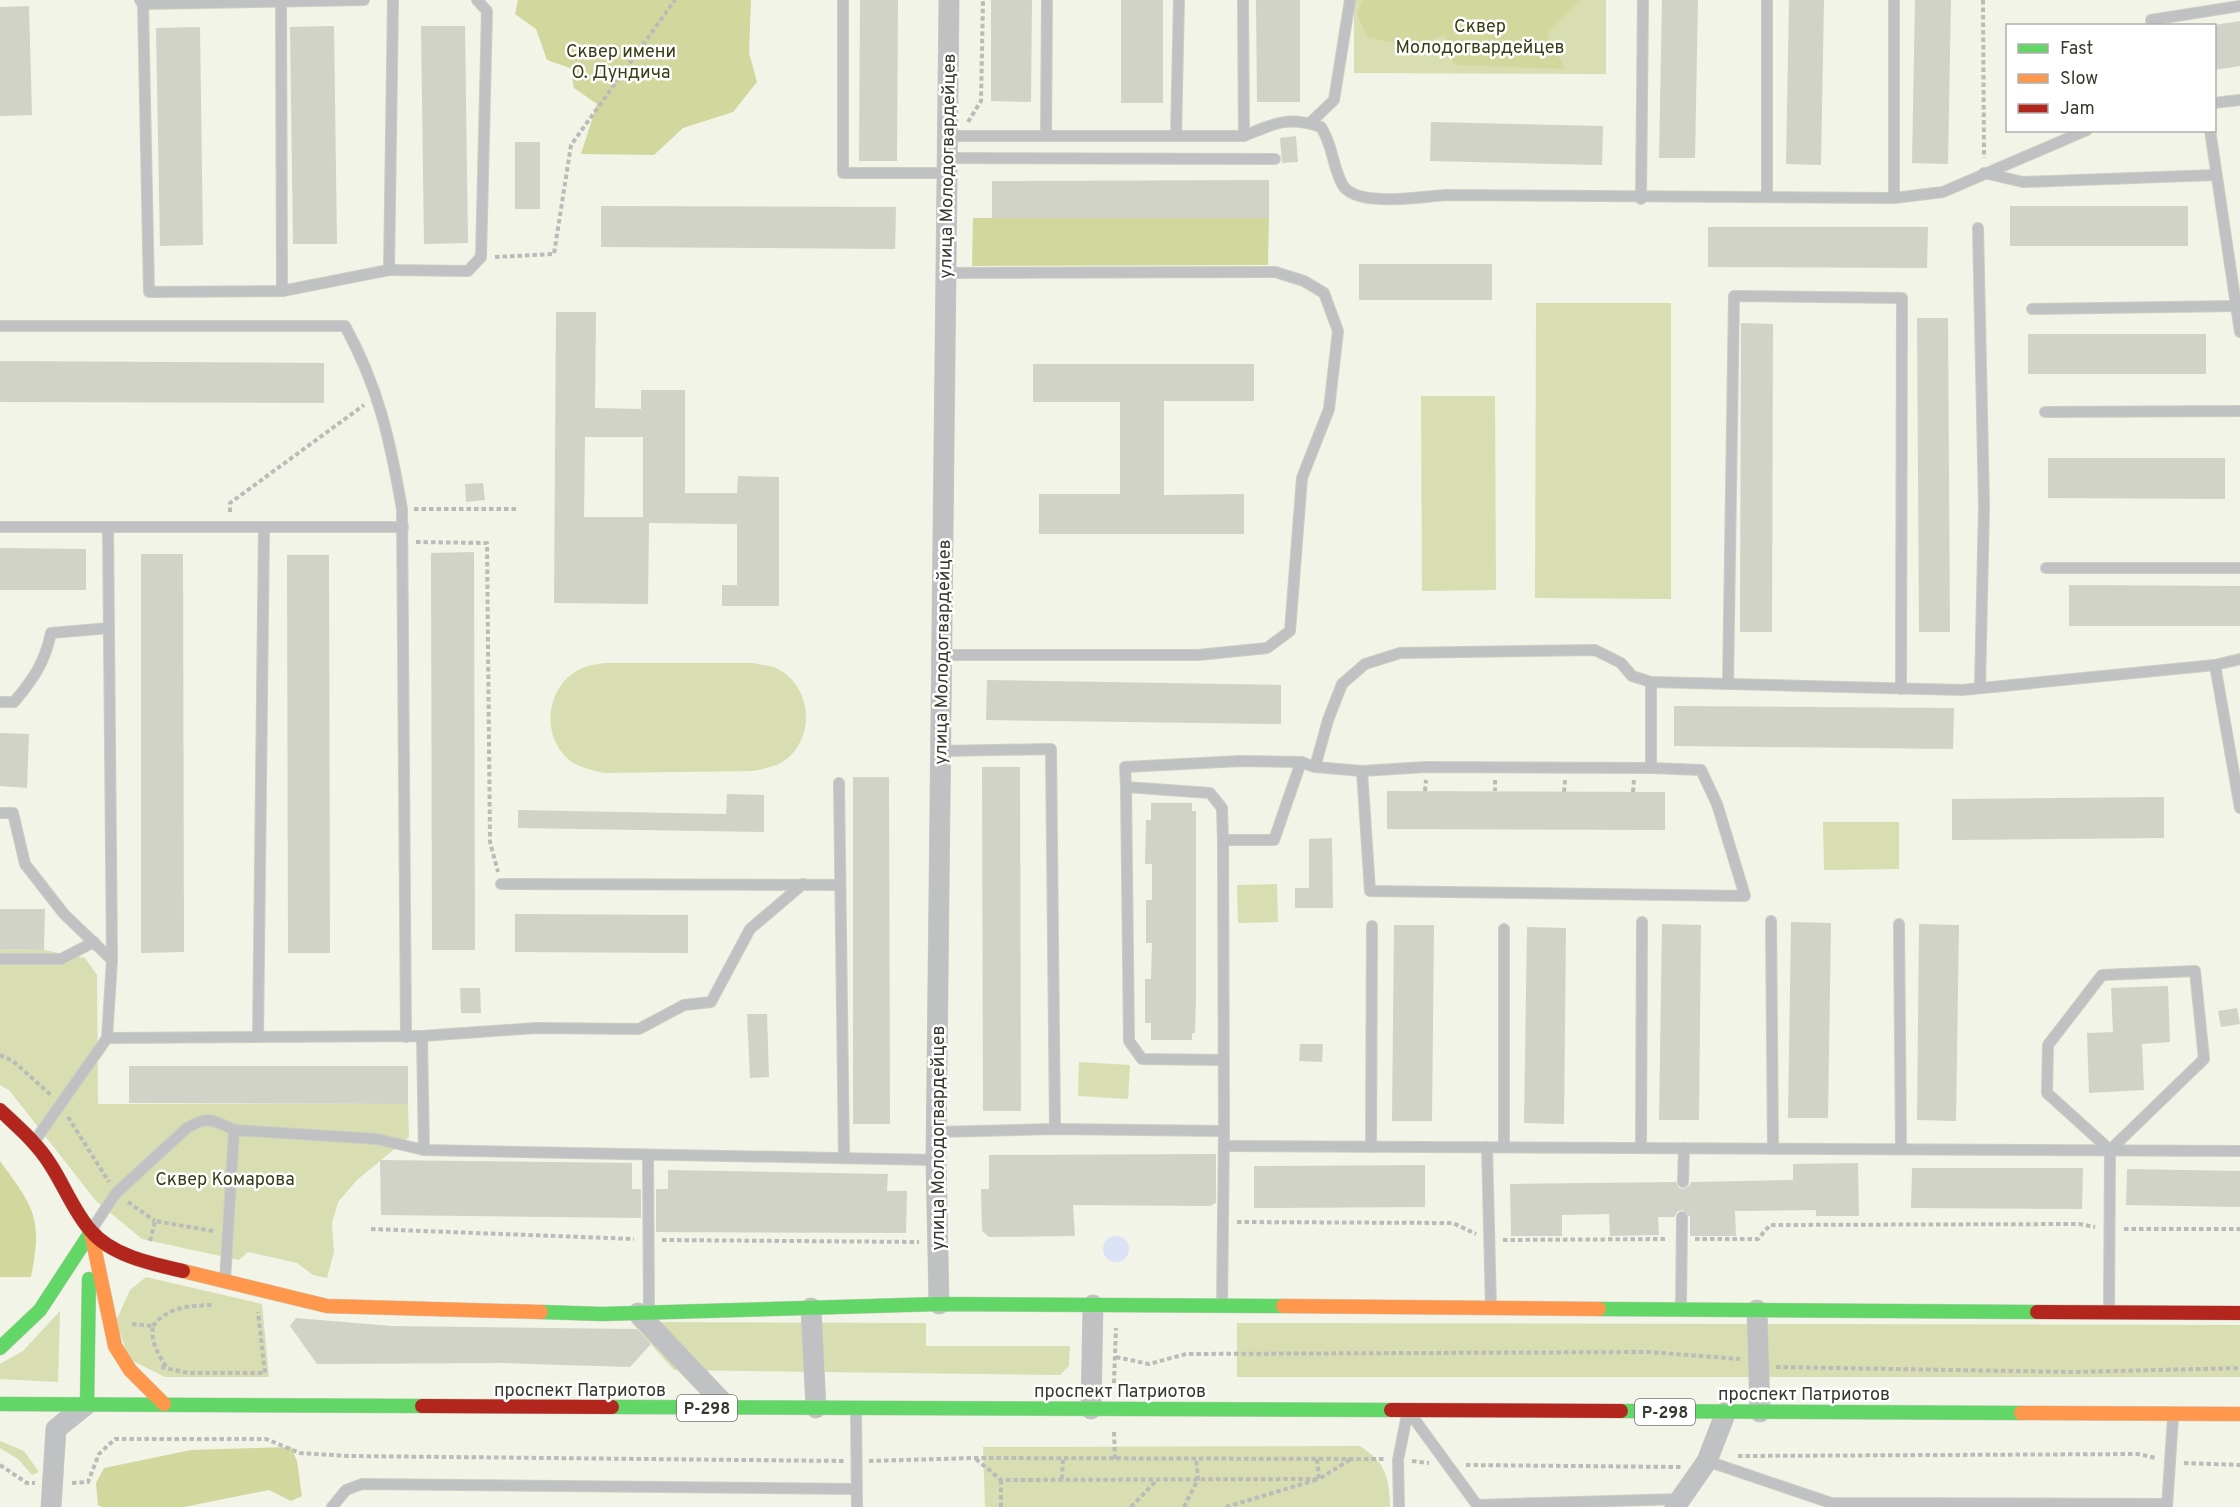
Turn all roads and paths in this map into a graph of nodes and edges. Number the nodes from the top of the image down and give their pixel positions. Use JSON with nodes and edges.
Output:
{"nodes":[{"id":1,"x":364,"y":0,"type":"edge"},
{"id":2,"x":393,"y":0,"type":"edge"},
{"id":3,"x":477,"y":0,"type":"edge"},
{"id":4,"x":675,"y":0,"type":"edge"},
{"id":5,"x":843,"y":0,"type":"edge"},
{"id":6,"x":949,"y":0,"type":"edge"},
{"id":7,"x":983,"y":0,"type":"edge"},
{"id":8,"x":1047,"y":0,"type":"edge"},
{"id":9,"x":1179,"y":0,"type":"edge"},
{"id":10,"x":1243,"y":0,"type":"edge"},
{"id":11,"x":1350,"y":0,"type":"edge"},
{"id":12,"x":1643,"y":0,"type":"edge"},
{"id":13,"x":1767,"y":0,"type":"edge"},
{"id":14,"x":1894,"y":0,"type":"edge"},
{"id":15,"x":1983,"y":0,"type":"edge"},
{"id":16,"x":141,"y":2,"type":"edge"},
{"id":17,"x":281,"y":2,"type":"junction"},
{"id":18,"x":2240,"y":6,"type":"edge"},
{"id":19,"x":2151,"y":20,"type":"dead end"},
{"id":20,"x":2240,"y":100,"type":"edge"},
{"id":21,"x":981,"y":101,"type":"dead end"},
{"id":22,"x":2216,"y":103,"type":"edge"},
{"id":23,"x":1310,"y":123,"type":"junction"},
{"id":24,"x":2082,"y":132,"type":"edge"},
{"id":25,"x":2210,"y":132,"type":"edge"},
{"id":26,"x":1176,"y":135,"type":"junction"},
{"id":27,"x":947,"y":136,"type":"junction"},
{"id":28,"x":1046,"y":136,"type":"junction"},
{"id":29,"x":1244,"y":136,"type":"junction"},
{"id":30,"x":1275,"y":159,"type":"dead end"},
{"id":31,"x":947,"y":166,"type":"junction"},
{"id":32,"x":1984,"y":173,"type":"junction"},
{"id":33,"x":2216,"y":175,"type":"junction"},
{"id":34,"x":1767,"y":197,"type":"junction"},
{"id":35,"x":1894,"y":198,"type":"junction"},
{"id":36,"x":1641,"y":199,"type":"junction"},
{"id":37,"x":1978,"y":228,"type":"dead end"},
{"id":38,"x":481,"y":257,"type":"junction"},
{"id":39,"x":389,"y":270,"type":"junction"},
{"id":40,"x":946,"y":273,"type":"junction"},
{"id":41,"x":282,"y":291,"type":"junction"},
{"id":42,"x":2236,"y":306,"type":"junction"},
{"id":43,"x":2032,"y":309,"type":"dead end"},
{"id":44,"x":0,"y":326,"type":"edge"},
{"id":45,"x":2240,"y":332,"type":"edge"},
{"id":46,"x":377,"y":395,"type":"junction"},
{"id":47,"x":2240,"y":411,"type":"edge"},
{"id":48,"x":2045,"y":412,"type":"dead end"},
{"id":49,"x":402,"y":509,"type":"junction"},
{"id":50,"x":516,"y":509,"type":"dead end"},
{"id":51,"x":0,"y":527,"type":"edge"},
{"id":52,"x":108,"y":527,"type":"junction"},
{"id":53,"x":231,"y":527,"type":"junction"},
{"id":54,"x":264,"y":527,"type":"junction"},
{"id":55,"x":403,"y":527,"type":"junction"},
{"id":56,"x":403,"y":541,"type":"junction"},
{"id":57,"x":2046,"y":568,"type":"dead end"},
{"id":58,"x":2240,"y":568,"type":"edge"},
{"id":59,"x":109,"y":628,"type":"junction"},
{"id":60,"x":942,"y":655,"type":"junction"},
{"id":61,"x":2240,"y":659,"type":"edge"},
{"id":62,"x":2215,"y":665,"type":"junction"},
{"id":63,"x":1652,"y":682,"type":"junction"},
{"id":64,"x":1728,"y":684,"type":"junction"},
{"id":65,"x":1980,"y":687,"type":"junction"},
{"id":66,"x":1901,"y":689,"type":"junction"},
{"id":67,"x":0,"y":702,"type":"edge"},
{"id":68,"x":940,"y":752,"type":"junction"},
{"id":69,"x":1301,"y":762,"type":"junction"},
{"id":70,"x":1315,"y":767,"type":"junction"},
{"id":71,"x":1651,"y":768,"type":"junction"},
{"id":72,"x":1362,"y":771,"type":"junction"},
{"id":73,"x":839,"y":783,"type":"dead end"},
{"id":74,"x":1126,"y":787,"type":"junction"},
{"id":75,"x":2240,"y":808,"type":"edge"},
{"id":76,"x":0,"y":813,"type":"edge"},
{"id":77,"x":1223,"y":840,"type":"junction"},
{"id":78,"x":501,"y":884,"type":"joint"},
{"id":79,"x":803,"y":884,"type":"junction"},
{"id":80,"x":840,"y":885,"type":"junction"},
{"id":81,"x":1771,"y":921,"type":"dead end"},
{"id":82,"x":1642,"y":922,"type":"dead end"},
{"id":83,"x":1899,"y":924,"type":"dead end"},
{"id":84,"x":1372,"y":926,"type":"dead end"},
{"id":85,"x":1504,"y":928,"type":"dead end"},
{"id":86,"x":94,"y":942,"type":"junction"},
{"id":87,"x":0,"y":959,"type":"edge"},
{"id":88,"x":112,"y":960,"type":"junction"},
{"id":89,"x":422,"y":1036,"type":"junction"},
{"id":90,"x":258,"y":1037,"type":"junction"},
{"id":91,"x":406,"y":1037,"type":"junction"},
{"id":92,"x":107,"y":1038,"type":"junction"},
{"id":93,"x":0,"y":1055,"type":"edge"},
{"id":94,"x":1221,"y":1060,"type":"junction"},
{"id":95,"x":60,"y":1105,"type":"junction"},
{"id":96,"x":0,"y":1110,"type":"edge"},
{"id":97,"x":1055,"y":1129,"type":"junction"},
{"id":98,"x":234,"y":1130,"type":"junction"},
{"id":99,"x":1224,"y":1131,"type":"junction"},
{"id":100,"x":936,"y":1132,"type":"junction"},
{"id":101,"x":34,"y":1143,"type":"junction"},
{"id":102,"x":1224,"y":1146,"type":"junction"},
{"id":103,"x":1371,"y":1146,"type":"junction"},
{"id":104,"x":1487,"y":1147,"type":"junction"},
{"id":105,"x":1504,"y":1147,"type":"junction"},
{"id":106,"x":1641,"y":1148,"type":"junction"},
{"id":107,"x":1684,"y":1148,"type":"junction"},
{"id":108,"x":1773,"y":1149,"type":"junction"},
{"id":109,"x":1901,"y":1149,"type":"junction"},
{"id":110,"x":424,"y":1150,"type":"junction"},
{"id":111,"x":2110,"y":1150,"type":"junction"},
{"id":112,"x":2240,"y":1151,"type":"edge"},
{"id":113,"x":648,"y":1155,"type":"junction"},
{"id":114,"x":844,"y":1157,"type":"junction"},
{"id":115,"x":936,"y":1160,"type":"junction"},
{"id":116,"x":1683,"y":1182,"type":"dead end"},
{"id":117,"x":116,"y":1193,"type":"junction"},
{"id":118,"x":1682,"y":1217,"type":"dead end"},
{"id":119,"x":156,"y":1221,"type":"junction"},
{"id":120,"x":1223,"y":1222,"type":"junction"},
{"id":121,"x":2109,"y":1229,"type":"junction"},
{"id":122,"x":2240,"y":1229,"type":"edge"},
{"id":123,"x":91,"y":1232,"type":"junction"},
{"id":124,"x":228,"y":1234,"type":"junction"},
{"id":125,"x":1682,"y":1239,"type":"junction"},
{"id":126,"x":1489,"y":1240,"type":"junction"},
{"id":127,"x":144,"y":1262,"type":"junction"},
{"id":128,"x":225,"y":1281,"type":"junction"},
{"id":129,"x":939,"y":1304,"type":"junction"},
{"id":130,"x":216,"y":1305,"type":"dead end"},
{"id":131,"x":1093,"y":1305,"type":"junction"},
{"id":132,"x":1222,"y":1306,"type":"junction"},
{"id":133,"x":811,"y":1308,"type":"junction"},
{"id":134,"x":1491,"y":1308,"type":"junction"},
{"id":135,"x":257,"y":1309,"type":"dead end"},
{"id":136,"x":1681,"y":1309,"type":"junction"},
{"id":137,"x":1757,"y":1310,"type":"junction"},
{"id":138,"x":643,"y":1313,"type":"junction"},
{"id":139,"x":2109,"y":1313,"type":"junction"},
{"id":140,"x":2240,"y":1313,"type":"edge"},
{"id":141,"x":130,"y":1323,"type":"dead end"},
{"id":142,"x":153,"y":1326,"type":"junction"},
{"id":143,"x":0,"y":1348,"type":"edge"},
{"id":144,"x":1116,"y":1357,"type":"dead end"},
{"id":145,"x":157,"y":1365,"type":"dead end"},
{"id":146,"x":1759,"y":1367,"type":"junction"},
{"id":147,"x":167,"y":1368,"type":"junction"},
{"id":148,"x":2240,"y":1368,"type":"edge"},
{"id":149,"x":0,"y":1404,"type":"edge"},
{"id":150,"x":87,"y":1404,"type":"junction"},
{"id":151,"x":143,"y":1404,"type":"junction"},
{"id":152,"x":164,"y":1404,"type":"junction"},
{"id":153,"x":728,"y":1408,"type":"junction"},
{"id":154,"x":816,"y":1408,"type":"junction"},
{"id":155,"x":856,"y":1408,"type":"junction"},
{"id":156,"x":1091,"y":1409,"type":"junction"},
{"id":157,"x":1408,"y":1410,"type":"junction"},
{"id":158,"x":1726,"y":1412,"type":"junction"},
{"id":159,"x":1760,"y":1412,"type":"junction"},
{"id":160,"x":2173,"y":1414,"type":"junction"},
{"id":161,"x":2240,"y":1414,"type":"edge"},
{"id":162,"x":141,"y":1439,"type":"junction"},
{"id":163,"x":975,"y":1458,"type":"junction"},
{"id":164,"x":1196,"y":1458,"type":"junction"},
{"id":165,"x":1063,"y":1459,"type":"junction"},
{"id":166,"x":1317,"y":1459,"type":"junction"},
{"id":167,"x":1352,"y":1459,"type":"junction"},
{"id":168,"x":1398,"y":1460,"type":"junction"},
{"id":169,"x":856,"y":1461,"type":"junction"},
{"id":170,"x":1707,"y":1461,"type":"junction"},
{"id":171,"x":2170,"y":1462,"type":"junction"},
{"id":172,"x":1447,"y":1465,"type":"junction"},
{"id":173,"x":2240,"y":1465,"type":"edge"},
{"id":174,"x":0,"y":1466,"type":"edge"},
{"id":175,"x":1062,"y":1479,"type":"junction"},
{"id":176,"x":1157,"y":1479,"type":"junction"},
{"id":177,"x":1198,"y":1479,"type":"junction"},
{"id":178,"x":1319,"y":1479,"type":"junction"},
{"id":179,"x":1001,"y":1480,"type":"junction"},
{"id":180,"x":54,"y":1485,"type":"junction"},
{"id":181,"x":856,"y":1489,"type":"junction"},
{"id":182,"x":1679,"y":1503,"type":"edge"},
{"id":183,"x":1479,"y":1506,"type":"edge"},
{"id":184,"x":2167,"y":1506,"type":"edge"},
{"id":185,"x":51,"y":1507,"type":"edge"},
{"id":186,"x":332,"y":1507,"type":"edge"},
{"id":187,"x":856,"y":1507,"type":"edge"},
{"id":188,"x":1001,"y":1507,"type":"edge"},
{"id":189,"x":1131,"y":1507,"type":"edge"},
{"id":190,"x":1184,"y":1507,"type":"edge"},
{"id":191,"x":1226,"y":1507,"type":"edge"},
{"id":192,"x":1399,"y":1507,"type":"edge"}],
"edges":[{"from":1,"to":17,"type":"lane"},
{"from":2,"to":39,"type":"lane"},
{"from":3,"to":38,"type":"lane"},
{"from":4,"to":38,"type":"path"},
{"from":5,"to":31,"type":"lane"},
{"from":6,"to":27,"type":"street","name":"улица Молодогвардейцев"},
{"from":7,"to":21,"type":"path"},
{"from":8,"to":28,"type":"lane"},
{"from":9,"to":26,"type":"lane"},
{"from":10,"to":29,"type":"lane"},
{"from":11,"to":23,"type":"lane"},
{"from":12,"to":36,"type":"lane"},
{"from":13,"to":34,"type":"lane"},
{"from":14,"to":35,"type":"lane"},
{"from":15,"to":32,"type":"path"},
{"from":16,"to":17,"type":"lane"},
{"from":16,"to":41,"type":"lane"},
{"from":17,"to":41,"type":"lane"},
{"from":18,"to":19,"type":"lane"},
{"from":20,"to":22,"type":"lane"},
{"from":23,"to":29,"type":"lane"},
{"from":23,"to":36,"type":"lane"},
{"from":24,"to":32,"type":"lane"},
{"from":25,"to":33,"type":"lane"},
{"from":26,"to":28,"type":"lane"},
{"from":26,"to":29,"type":"lane"},
{"from":27,"to":28,"type":"lane"},
{"from":27,"to":31,"type":"street","name":"улица Молодогвардейцев"},
{"from":30,"to":31,"type":"lane"},
{"from":31,"to":40,"type":"street","name":"улица Молодогвардейцев"},
{"from":32,"to":33,"type":"lane"},
{"from":32,"to":35,"type":"lane"},
{"from":33,"to":42,"type":"lane"},
{"from":34,"to":35,"type":"lane"},
{"from":34,"to":36,"type":"lane"},
{"from":37,"to":65,"type":"lane"},
{"from":38,"to":39,"type":"lane"},
{"from":39,"to":41,"type":"lane"},
{"from":40,"to":60,"type":"street","name":"улица Молодогвардейцев"},
{"from":40,"to":60,"type":"lane"},
{"from":42,"to":43,"type":"lane"},
{"from":42,"to":45,"type":"lane"},
{"from":44,"to":46,"type":"lane"},
{"from":46,"to":49,"type":"lane"},
{"from":46,"to":53,"type":"path"},
{"from":47,"to":48,"type":"lane"},
{"from":49,"to":50,"type":"path"},
{"from":49,"to":55,"type":"lane"},
{"from":51,"to":52,"type":"lane"},
{"from":52,"to":53,"type":"lane"},
{"from":52,"to":59,"type":"lane"},
{"from":53,"to":54,"type":"lane"},
{"from":54,"to":55,"type":"lane"},
{"from":54,"to":90,"type":"lane"},
{"from":55,"to":56,"type":"lane"},
{"from":56,"to":78,"type":"path"},
{"from":56,"to":91,"type":"lane"},
{"from":57,"to":58,"type":"lane"},
{"from":59,"to":67,"type":"lane"},
{"from":59,"to":88,"type":"lane"},
{"from":60,"to":68,"type":"street","name":"улица Молодогвардейцев"},
{"from":61,"to":62,"type":"lane"},
{"from":62,"to":65,"type":"lane"},
{"from":62,"to":75,"type":"lane"},
{"from":63,"to":64,"type":"lane"},
{"from":63,"to":70,"type":"lane"},
{"from":63,"to":71,"type":"lane"},
{"from":64,"to":66,"type":"lane"},
{"from":64,"to":66,"type":"lane"},
{"from":65,"to":66,"type":"lane"},
{"from":68,"to":97,"type":"lane"},
{"from":68,"to":100,"type":"street","name":"улица Молодогвардейцев"},
{"from":69,"to":70,"type":"lane"},
{"from":69,"to":74,"type":"lane"},
{"from":69,"to":77,"type":"lane"},
{"from":70,"to":72,"type":"lane"},
{"from":71,"to":72,"type":"lane"},
{"from":71,"to":72,"type":"lane"},
{"from":73,"to":80,"type":"lane"},
{"from":74,"to":77,"type":"lane"},
{"from":74,"to":94,"type":"lane"},
{"from":76,"to":86,"type":"lane"},
{"from":77,"to":94,"type":"lane"},
{"from":78,"to":79,"type":"lane"},
{"from":79,"to":80,"type":"lane"},
{"from":79,"to":89,"type":"lane"},
{"from":80,"to":114,"type":"lane"},
{"from":81,"to":108,"type":"lane"},
{"from":82,"to":106,"type":"lane"},
{"from":83,"to":109,"type":"lane"},
{"from":84,"to":103,"type":"lane"},
{"from":85,"to":105,"type":"lane"},
{"from":86,"to":87,"type":"lane"},
{"from":86,"to":88,"type":"lane"},
{"from":88,"to":92,"type":"lane"},
{"from":89,"to":91,"type":"lane"},
{"from":89,"to":110,"type":"lane"},
{"from":90,"to":91,"type":"lane"},
{"from":90,"to":92,"type":"lane"},
{"from":92,"to":95,"type":"lane"},
{"from":93,"to":95,"type":"path"},
{"from":94,"to":99,"type":"lane"},
{"from":95,"to":101,"type":"lane"},
{"from":95,"to":117,"type":"path"},
{"from":96,"to":101,"type":"main road"},
{"from":97,"to":99,"type":"lane"},
{"from":97,"to":100,"type":"lane"},
{"from":98,"to":110,"type":"lane"},
{"from":98,"to":117,"type":"lane"},
{"from":98,"to":124,"type":"lane"},
{"from":99,"to":102,"type":"lane"},
{"from":100,"to":115,"type":"street","name":"улица Молодогвардейцев"},
{"from":101,"to":123,"type":"main road"},
{"from":102,"to":103,"type":"lane"},
{"from":102,"to":120,"type":"lane"},
{"from":103,"to":104,"type":"lane"},
{"from":104,"to":105,"type":"lane"},
{"from":104,"to":126,"type":"lane"},
{"from":105,"to":106,"type":"lane"},
{"from":106,"to":107,"type":"lane"},
{"from":107,"to":108,"type":"lane"},
{"from":107,"to":116,"type":"lane"},
{"from":108,"to":109,"type":"lane"},
{"from":109,"to":111,"type":"lane"},
{"from":110,"to":113,"type":"lane"},
{"from":111,"to":111,"type":"lane"},
{"from":111,"to":112,"type":"lane"},
{"from":111,"to":121,"type":"lane"},
{"from":113,"to":114,"type":"lane"},
{"from":113,"to":138,"type":"lane"},
{"from":114,"to":115,"type":"lane"},
{"from":115,"to":129,"type":"street","name":"улица Молодогвардейцев"},
{"from":117,"to":119,"type":"path"},
{"from":117,"to":123,"type":"lane"},
{"from":118,"to":125,"type":"lane"},
{"from":119,"to":124,"type":"path"},
{"from":119,"to":127,"type":"path"},
{"from":120,"to":126,"type":"path"},
{"from":120,"to":132,"type":"lane"},
{"from":121,"to":122,"type":"path"},
{"from":121,"to":125,"type":"path"},
{"from":121,"to":139,"type":"lane"},
{"from":123,"to":127,"type":"main road"},
{"from":123,"to":143,"type":"main road"},
{"from":123,"to":150,"type":"main road"},
{"from":123,"to":152,"type":"main road"},
{"from":124,"to":128,"type":"lane"},
{"from":125,"to":126,"type":"path"},
{"from":125,"to":136,"type":"lane"},
{"from":126,"to":134,"type":"lane"},
{"from":127,"to":128,"type":"main road"},
{"from":128,"to":138,"type":"main road"},
{"from":129,"to":131,"type":"main road"},
{"from":129,"to":133,"type":"main road"},
{"from":130,"to":142,"type":"path"},
{"from":131,"to":132,"type":"main road"},
{"from":131,"to":156,"type":"street"},
{"from":132,"to":134,"type":"main road"},
{"from":133,"to":138,"type":"main road"},
{"from":133,"to":154,"type":"street"},
{"from":134,"to":136,"type":"main road"},
{"from":135,"to":147,"type":"path"},
{"from":136,"to":137,"type":"main road"},
{"from":137,"to":139,"type":"main road"},
{"from":137,"to":146,"type":"street"},
{"from":138,"to":153,"type":"street"},
{"from":139,"to":140,"type":"main road"},
{"from":141,"to":142,"type":"path"},
{"from":142,"to":147,"type":"path"},
{"from":144,"to":146,"type":"path"},
{"from":145,"to":147,"type":"path"},
{"from":146,"to":148,"type":"path"},
{"from":146,"to":159,"type":"street"},
{"from":149,"to":150,"type":"main road","name":"проспект Патриотов","number":"Р-298"},
{"from":150,"to":151,"type":"main road","name":"проспект Патриотов","number":"Р-298"},
{"from":150,"to":180,"type":"street"},
{"from":151,"to":152,"type":"main road","name":"проспект Патриотов","number":"Р-298"},
{"from":151,"to":162,"type":"path"},
{"from":152,"to":153,"type":"main road","name":"проспект Патриотов","number":"Р-298"},
{"from":153,"to":154,"type":"main road","name":"проспект Патриотов","number":"Р-298"},
{"from":154,"to":155,"type":"main road","name":"проспект Патриотов","number":"Р-298"},
{"from":155,"to":156,"type":"main road","name":"проспект Патриотов","number":"Р-298"},
{"from":155,"to":169,"type":"lane"},
{"from":156,"to":157,"type":"main road","name":"проспект Патриотов","number":"Р-298"},
{"from":157,"to":158,"type":"main road","name":"проспект Патриотов","number":"Р-298"},
{"from":157,"to":168,"type":"lane"},
{"from":157,"to":172,"type":"lane"},
{"from":158,"to":159,"type":"main road","name":"проспект Патриотов","number":"Р-298"},
{"from":158,"to":170,"type":"street"},
{"from":159,"to":160,"type":"main road","name":"проспект Патриотов","number":"Р-298"},
{"from":160,"to":161,"type":"main road","name":"проспект Патриотов","number":"Р-298"},
{"from":160,"to":171,"type":"lane"},
{"from":162,"to":169,"type":"path"},
{"from":162,"to":180,"type":"path"},
{"from":163,"to":165,"type":"path"},
{"from":163,"to":169,"type":"path"},
{"from":163,"to":179,"type":"path"},
{"from":164,"to":165,"type":"path"},
{"from":164,"to":166,"type":"path"},
{"from":164,"to":177,"type":"path"},
{"from":165,"to":175,"type":"path"},
{"from":166,"to":167,"type":"path"},
{"from":166,"to":178,"type":"path"},
{"from":167,"to":168,"type":"path"},
{"from":167,"to":178,"type":"path"},
{"from":168,"to":172,"type":"path"},
{"from":168,"to":192,"type":"lane"},
{"from":169,"to":181,"type":"lane"},
{"from":170,"to":171,"type":"path"},
{"from":170,"to":172,"type":"path"},
{"from":170,"to":182,"type":"street"},
{"from":170,"to":184,"type":"lane"},
{"from":171,"to":173,"type":"path"},
{"from":171,"to":184,"type":"lane"},
{"from":172,"to":183,"type":"lane"},
{"from":174,"to":180,"type":"path"},
{"from":175,"to":176,"type":"path"},
{"from":175,"to":179,"type":"path"},
{"from":176,"to":177,"type":"path"},
{"from":176,"to":189,"type":"path"},
{"from":177,"to":178,"type":"path"},
{"from":177,"to":190,"type":"path"},
{"from":178,"to":191,"type":"path"},
{"from":179,"to":188,"type":"path"},
{"from":180,"to":185,"type":"street"},
{"from":181,"to":186,"type":"lane"},
{"from":181,"to":187,"type":"lane"},
{"from":182,"to":183,"type":"lane"}]}
